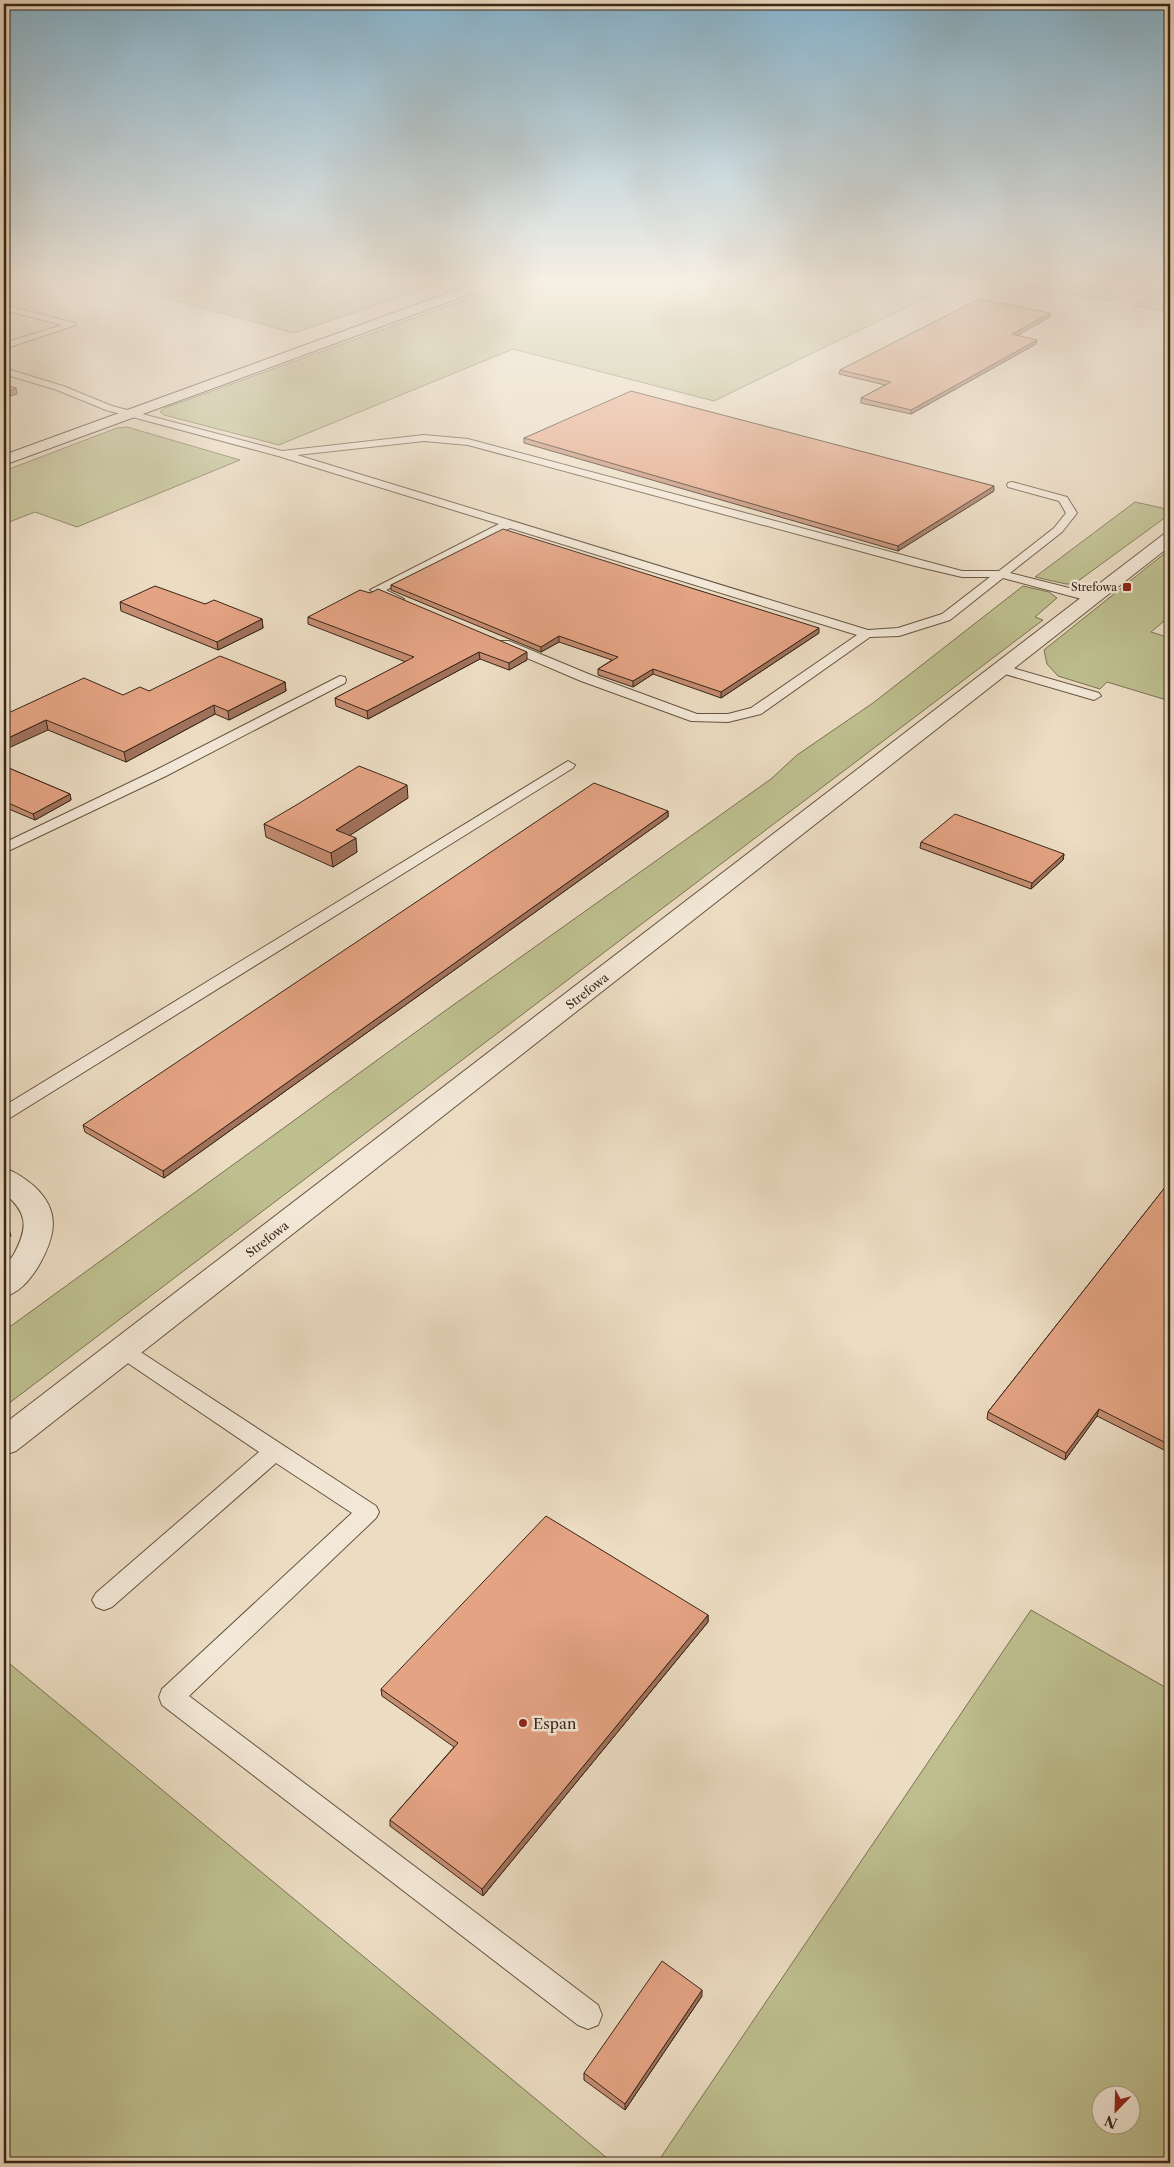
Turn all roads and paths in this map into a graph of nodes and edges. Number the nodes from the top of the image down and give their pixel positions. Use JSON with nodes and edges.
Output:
{"nodes":[{"id":1,"x":44,"y":383,"type":"edge"},
{"id":2,"x":214,"y":383,"type":"edge"},
{"id":3,"x":133,"y":413,"type":"junction"},
{"id":4,"x":282,"y":454,"type":"junction"},
{"id":5,"x":4,"y":460,"type":"edge"},
{"id":6,"x":1012,"y":485,"type":"dead end"},
{"id":7,"x":508,"y":524,"type":"junction"},
{"id":8,"x":1170,"y":538,"type":"edge"},
{"id":9,"x":1001,"y":574,"type":"junction"},
{"id":10,"x":1093,"y":598,"type":"junction"},
{"id":11,"x":413,"y":605,"type":"edge"},
{"id":12,"x":867,"y":634,"type":"junction"},
{"id":13,"x":495,"y":640,"type":"edge"},
{"id":14,"x":1002,"y":669,"type":"junction"},
{"id":15,"x":340,"y":680,"type":"dead end"},
{"id":16,"x":1094,"y":696,"type":"dead end"},
{"id":17,"x":568,"y":765,"type":"dead end"},
{"id":18,"x":4,"y":849,"type":"edge"},
{"id":19,"x":4,"y":1114,"type":"edge"},
{"id":20,"x":4,"y":1178,"type":"edge"},
{"id":21,"x":4,"y":1286,"type":"edge"},
{"id":22,"x":123,"y":1350,"type":"junction"},
{"id":23,"x":4,"y":1442,"type":"edge"},
{"id":24,"x":275,"y":1451,"type":"junction"},
{"id":25,"x":104,"y":1600,"type":"dead end"},
{"id":26,"x":588,"y":2015,"type":"dead end"}],
"edges":[{"from":1,"to":3,"type":"lane"},
{"from":2,"to":3,"type":"street"},
{"from":3,"to":4,"type":"lane"},
{"from":3,"to":5,"type":"street"},
{"from":4,"to":7,"type":"lane"},
{"from":4,"to":9,"type":"lane"},
{"from":6,"to":9,"type":"lane"},
{"from":7,"to":11,"type":"lane"},
{"from":7,"to":12,"type":"lane"},
{"from":8,"to":10,"type":"street","name":"Strefowa"},
{"from":9,"to":10,"type":"lane"},
{"from":9,"to":12,"type":"lane"},
{"from":10,"to":14,"type":"street","name":"Strefowa"},
{"from":12,"to":13,"type":"lane"},
{"from":14,"to":16,"type":"lane"},
{"from":14,"to":22,"type":"street","name":"Strefowa"},
{"from":15,"to":18,"type":"lane"},
{"from":17,"to":19,"type":"lane"},
{"from":20,"to":21,"type":"street"},
{"from":22,"to":23,"type":"street","name":"Strefowa"},
{"from":22,"to":24,"type":"lane"},
{"from":24,"to":25,"type":"lane"},
{"from":24,"to":26,"type":"lane"}]}
